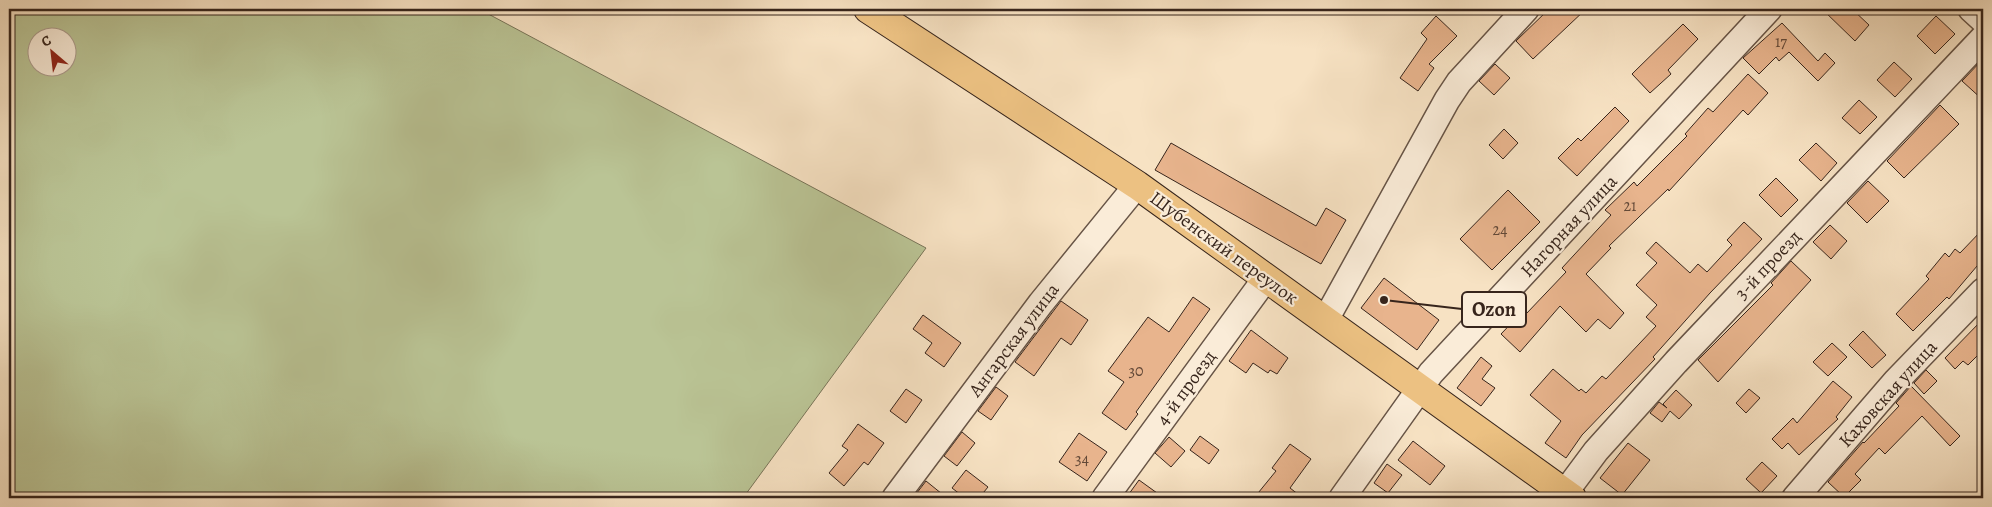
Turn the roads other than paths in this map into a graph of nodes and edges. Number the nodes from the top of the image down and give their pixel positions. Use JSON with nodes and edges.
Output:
{"nodes":[{"id":1,"x":868,"y":9,"type":"edge"},
{"id":2,"x":1526,"y":9,"type":"edge"},
{"id":3,"x":1769,"y":9,"type":"edge"},
{"id":4,"x":1971,"y":9,"type":"edge"},
{"id":5,"x":1983,"y":20,"type":"edge"},
{"id":6,"x":1983,"y":38,"type":"edge"},
{"id":7,"x":1137,"y":186,"type":"junction"},
{"id":8,"x":1266,"y":278,"type":"junction"},
{"id":9,"x":1983,"y":291,"type":"edge"},
{"id":10,"x":1325,"y":321,"type":"junction"},
{"id":11,"x":1419,"y":388,"type":"junction"},
{"id":12,"x":1566,"y":496,"type":"edge"},
{"id":13,"x":896,"y":498,"type":"edge"},
{"id":14,"x":1105,"y":498,"type":"edge"},
{"id":15,"x":1342,"y":498,"type":"edge"},
{"id":16,"x":1794,"y":498,"type":"edge"}],
"edges":[{"from":1,"to":7,"type":"main road","name":"Шубенский переулок"},
{"from":2,"to":10,"type":"street"},
{"from":3,"to":11,"type":"street","name":"Нагорная улица"},
{"from":4,"to":5,"type":"street"},
{"from":6,"to":12,"type":"street","name":"3-й проезд"},
{"from":7,"to":8,"type":"main road","name":"Шубенский переулок"},
{"from":7,"to":13,"type":"street","name":"Ангарская улица"},
{"from":8,"to":10,"type":"main road","name":"Шубенский переулок"},
{"from":8,"to":14,"type":"street","name":"4-й проезд"},
{"from":9,"to":16,"type":"street","name":"Каховская улица"},
{"from":10,"to":11,"type":"main road","name":"Шубенский переулок"},
{"from":11,"to":12,"type":"main road","name":"Шубенский переулок"},
{"from":11,"to":15,"type":"street","name":"Нагорная улица"}]}
